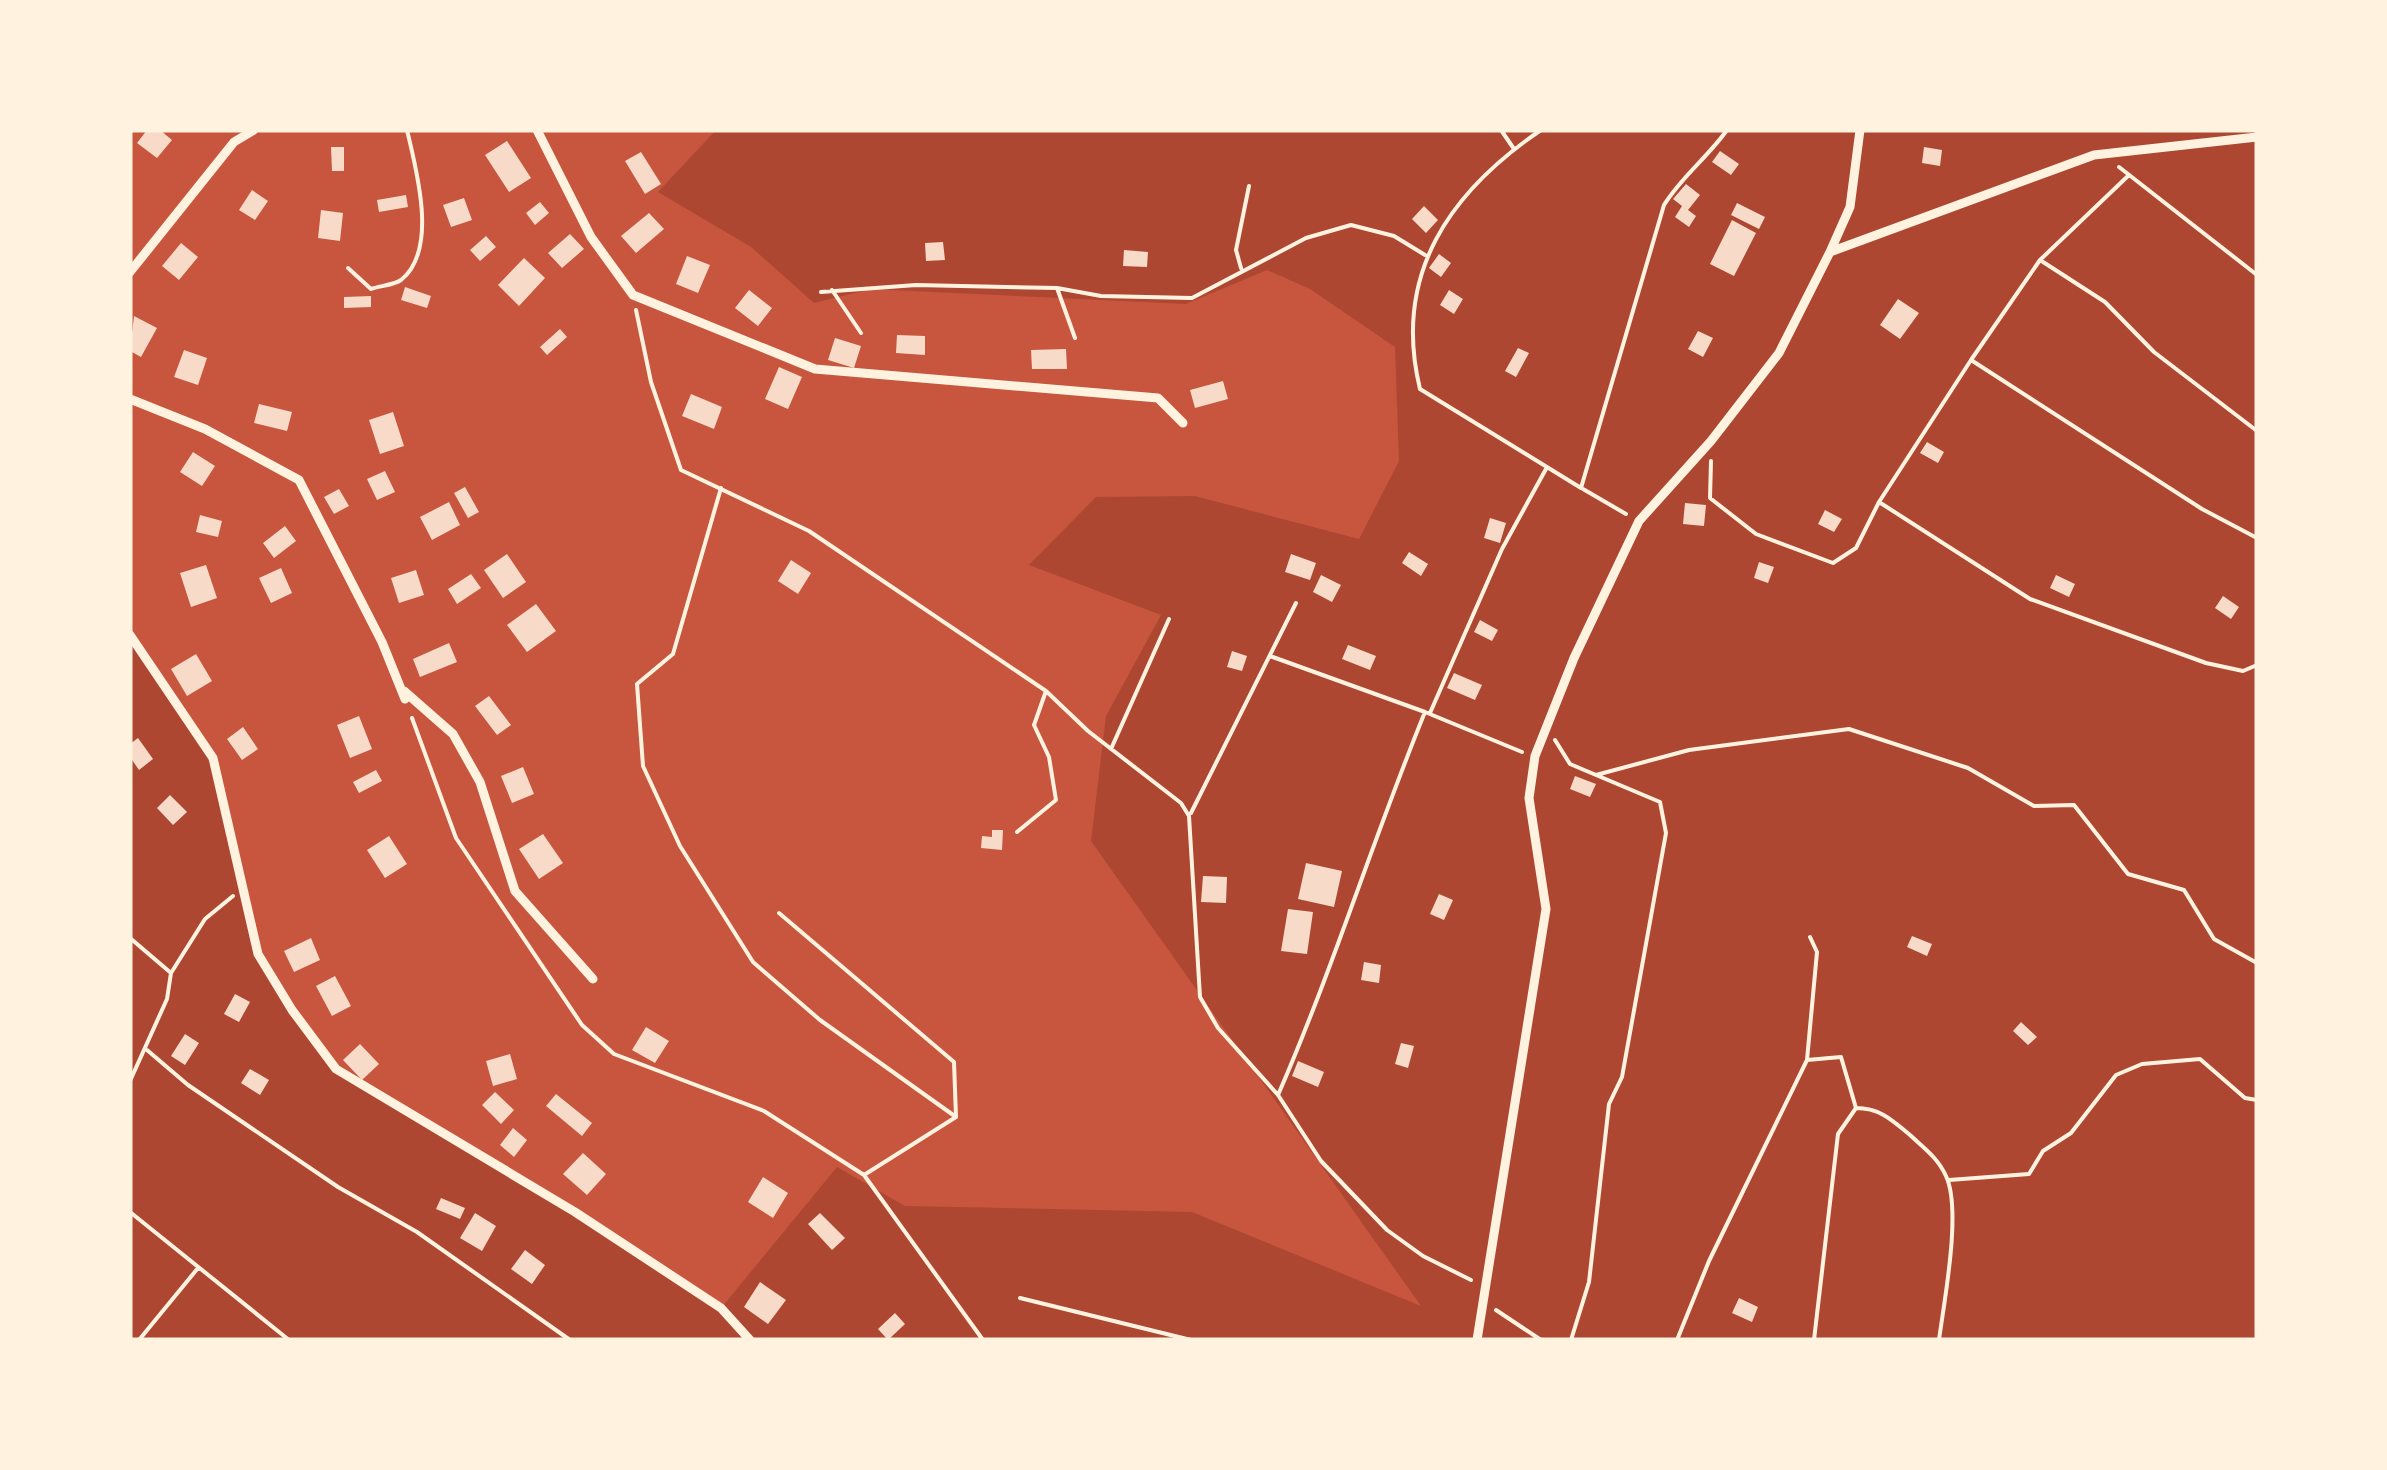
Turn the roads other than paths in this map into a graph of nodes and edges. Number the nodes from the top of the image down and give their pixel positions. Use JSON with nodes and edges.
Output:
{"nodes":[{"id":1,"x":254,"y":130,"type":"edge"},
{"id":2,"x":537,"y":130,"type":"edge"},
{"id":3,"x":1860,"y":130,"type":"edge"},
{"id":4,"x":2257,"y":137,"type":"edge"},
{"id":5,"x":1830,"y":252,"type":"junction"},
{"id":6,"x":130,"y":272,"type":"edge"},
{"id":7,"x":130,"y":399,"type":"edge"},
{"id":8,"x":1183,"y":423,"type":"dead end"},
{"id":9,"x":130,"y":635,"type":"edge"},
{"id":10,"x":400,"y":687,"type":"junction"},
{"id":11,"x":405,"y":700,"type":"road end"},
{"id":12,"x":593,"y":979,"type":"dead end"},
{"id":13,"x":750,"y":1340,"type":"edge"},
{"id":14,"x":1477,"y":1340,"type":"edge"}],
"edges":[{"from":1,"to":6,"type":"street"},
{"from":2,"to":8,"type":"street"},
{"from":3,"to":5,"type":"street"},
{"from":4,"to":5,"type":"street"},
{"from":5,"to":14,"type":"street"},
{"from":7,"to":10,"type":"street"},
{"from":9,"to":13,"type":"street"},
{"from":10,"to":11,"type":"street"},
{"from":10,"to":12,"type":"street"}]}
